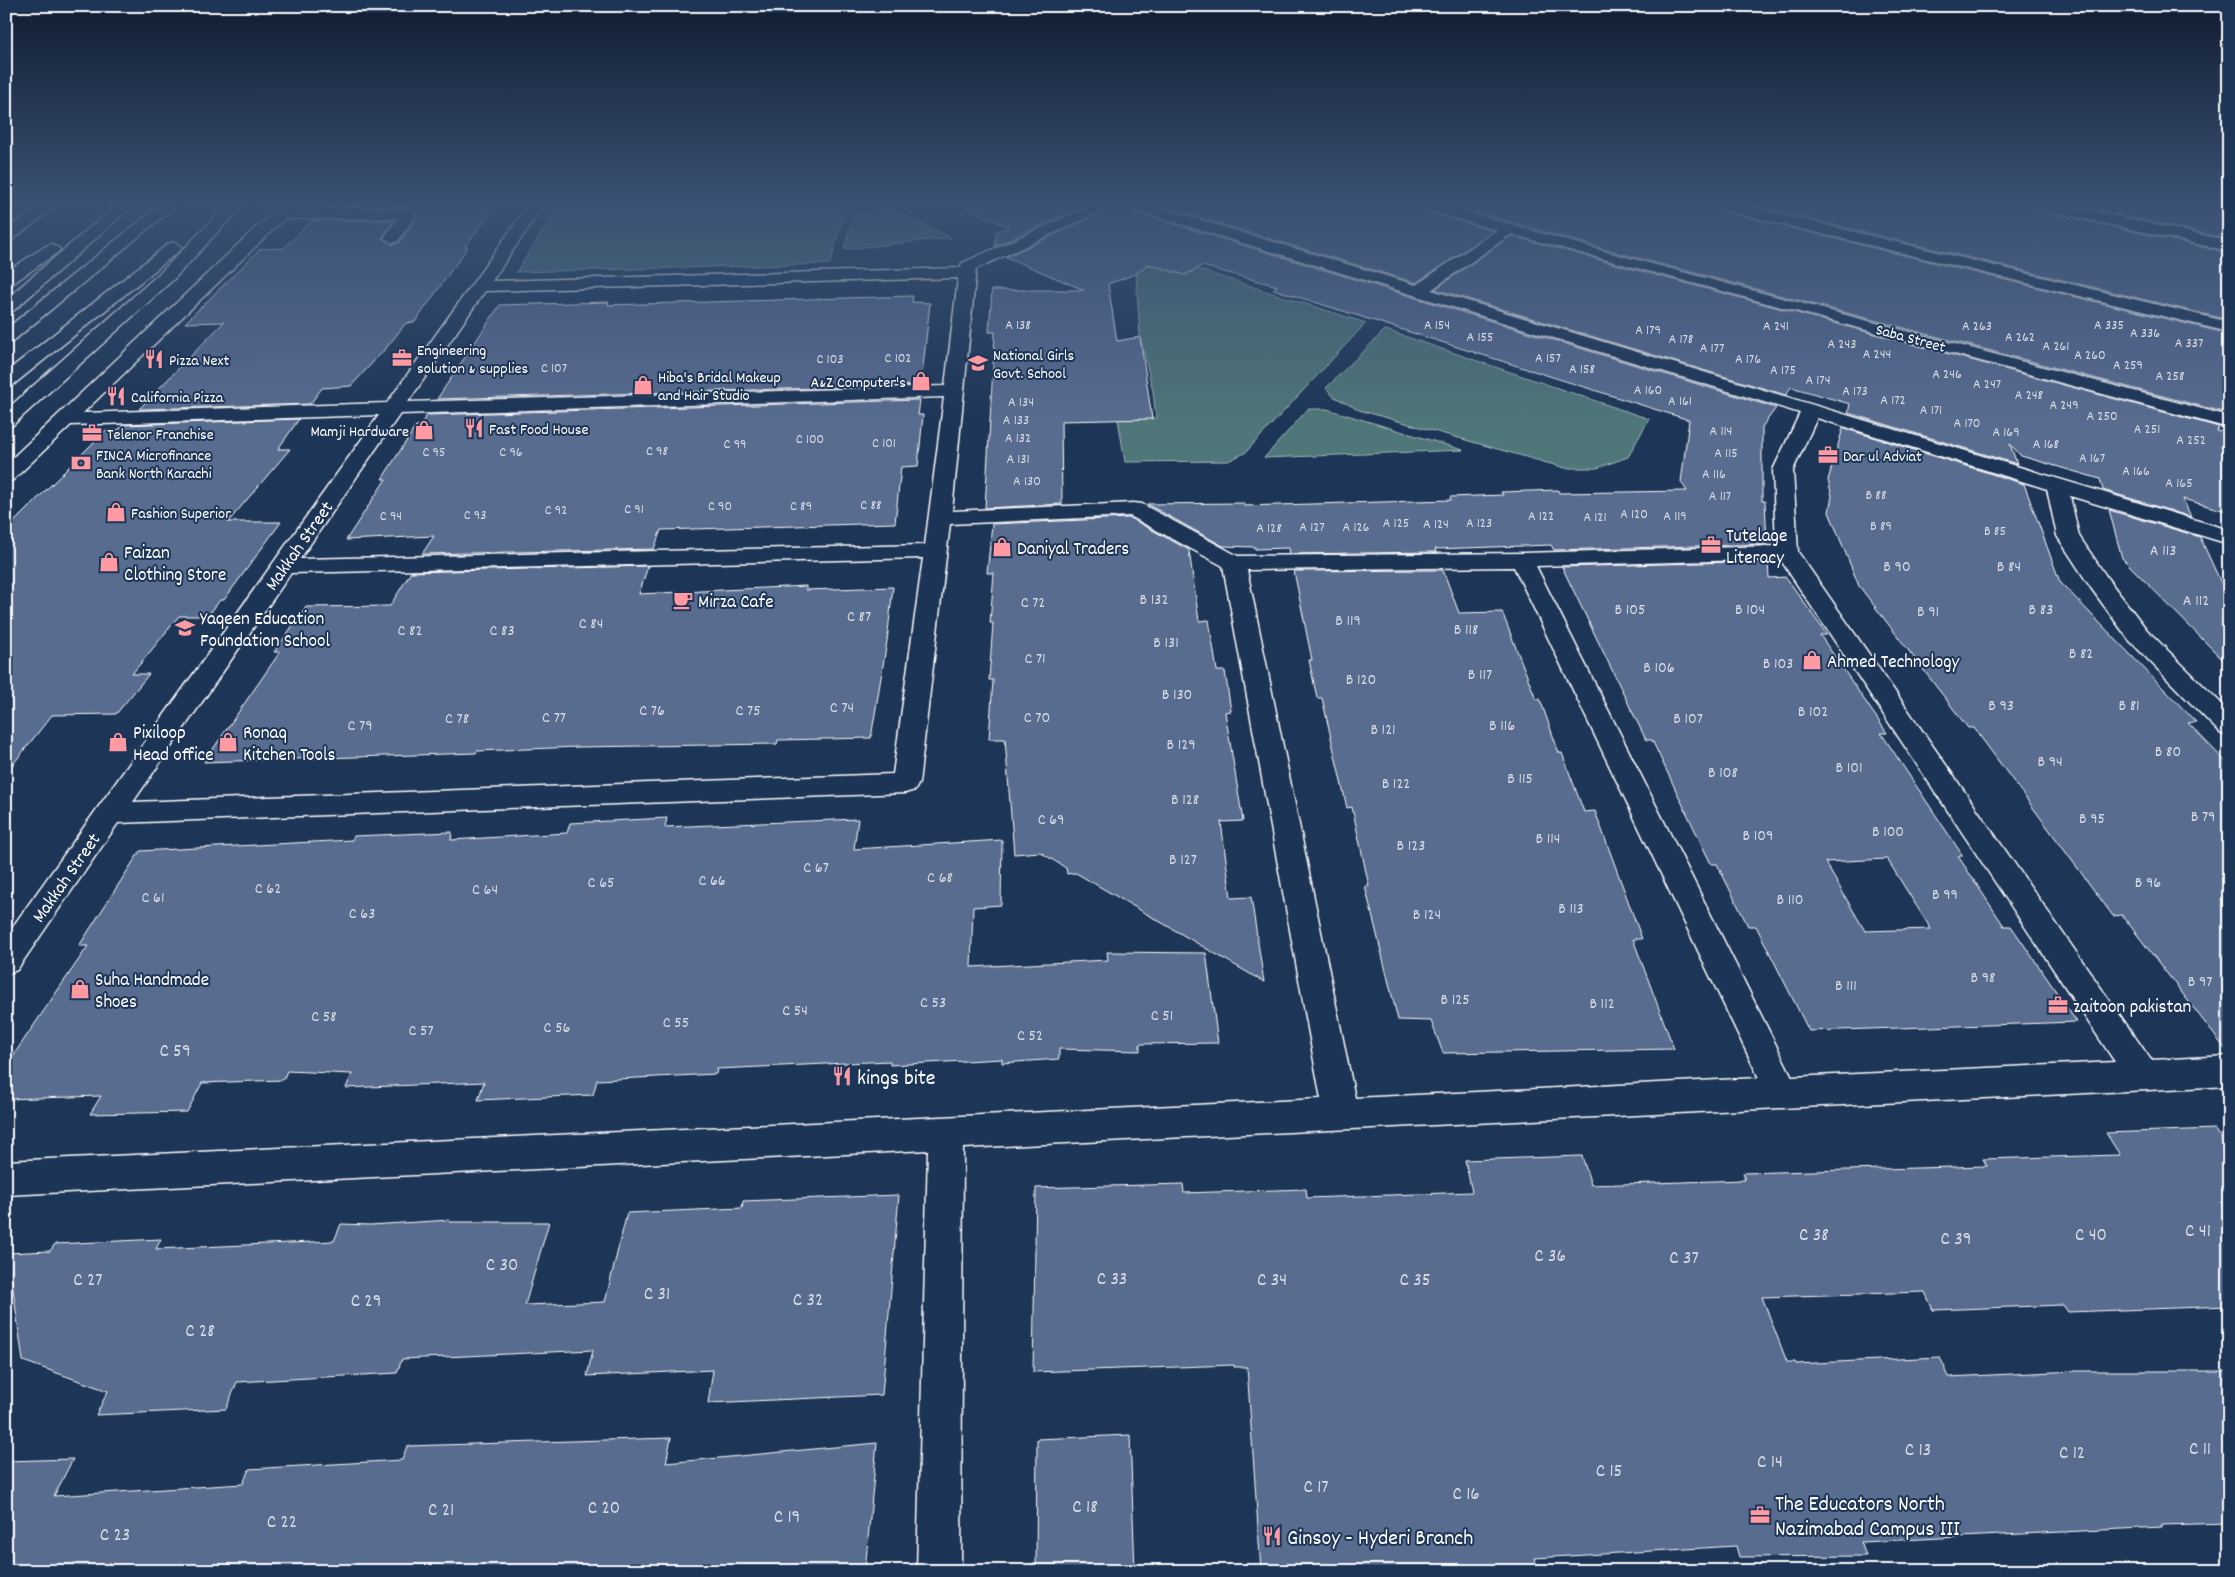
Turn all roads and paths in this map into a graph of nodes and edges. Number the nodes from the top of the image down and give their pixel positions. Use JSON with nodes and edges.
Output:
{"nodes":[{"id":1,"x":43,"y":277,"type":"edge"},
{"id":2,"x":82,"y":277,"type":"edge"},
{"id":3,"x":136,"y":277,"type":"edge"},
{"id":4,"x":166,"y":277,"type":"edge"},
{"id":5,"x":215,"y":277,"type":"edge"},
{"id":6,"x":487,"y":277,"type":"edge"},
{"id":7,"x":832,"y":277,"type":"edge"},
{"id":8,"x":967,"y":277,"type":"edge"},
{"id":9,"x":1367,"y":277,"type":"edge"},
{"id":10,"x":1439,"y":277,"type":"edge"},
{"id":11,"x":1687,"y":277,"type":"edge"},
{"id":12,"x":2019,"y":277,"type":"edge"},
{"id":13,"x":2063,"y":277,"type":"edge"},
{"id":14,"x":480,"y":286,"type":"junction"},
{"id":15,"x":1417,"y":292,"type":"junction"},
{"id":16,"x":6,"y":308,"type":"edge"},
{"id":17,"x":2229,"y":316,"type":"edge"},
{"id":18,"x":2229,"y":327,"type":"edge"},
{"id":19,"x":6,"y":338,"type":"edge"},
{"id":20,"x":6,"y":381,"type":"edge"},
{"id":21,"x":954,"y":392,"type":"junction"},
{"id":22,"x":393,"y":410,"type":"junction"},
{"id":23,"x":1811,"y":411,"type":"junction"},
{"id":24,"x":68,"y":419,"type":"junction"},
{"id":25,"x":6,"y":421,"type":"edge"},
{"id":26,"x":2229,"y":422,"type":"edge"},
{"id":27,"x":6,"y":476,"type":"edge"},
{"id":28,"x":2057,"y":485,"type":"junction"},
{"id":29,"x":940,"y":518,"type":"junction"},
{"id":30,"x":2229,"y":537,"type":"edge"},
{"id":31,"x":936,"y":551,"type":"junction"},
{"id":32,"x":1787,"y":552,"type":"junction"},
{"id":33,"x":1522,"y":560,"type":"junction"},
{"id":34,"x":1234,"y":563,"type":"junction"},
{"id":35,"x":283,"y":566,"type":"junction"},
{"id":36,"x":2229,"y":727,"type":"edge"},
{"id":37,"x":110,"y":813,"type":"junction"},
{"id":38,"x":6,"y":961,"type":"edge"},
{"id":39,"x":2229,"y":1070,"type":"edge"},
{"id":40,"x":2142,"y":1074,"type":"junction"},
{"id":41,"x":1782,"y":1091,"type":"junction"},
{"id":42,"x":1341,"y":1112,"type":"junction"},
{"id":43,"x":946,"y":1131,"type":"junction"},
{"id":44,"x":6,"y":1178,"type":"edge"},
{"id":45,"x":939,"y":1571,"type":"edge"}],
"edges":[{"from":1,"to":16,"type":"street"},
{"from":2,"to":19,"type":"street"},
{"from":3,"to":20,"type":"street"},
{"from":4,"to":25,"type":"street"},
{"from":5,"to":24,"type":"street"},
{"from":6,"to":14,"type":"street","name":"Makkah Street"},
{"from":7,"to":14,"type":"street"},
{"from":8,"to":21,"type":"street"},
{"from":9,"to":15,"type":"street"},
{"from":10,"to":15,"type":"street"},
{"from":11,"to":26,"type":"street","name":"Saba Street"},
{"from":12,"to":18,"type":"street"},
{"from":13,"to":17,"type":"street"},
{"from":14,"to":22,"type":"street","name":"Makkah Street"},
{"from":15,"to":23,"type":"street"},
{"from":21,"to":22,"type":"street"},
{"from":21,"to":29,"type":"street"},
{"from":22,"to":24,"type":"street"},
{"from":22,"to":35,"type":"street","name":"Makkah Street"},
{"from":23,"to":28,"type":"street"},
{"from":23,"to":32,"type":"street"},
{"from":24,"to":27,"type":"street"},
{"from":28,"to":30,"type":"street"},
{"from":28,"to":36,"type":"street"},
{"from":29,"to":31,"type":"street"},
{"from":29,"to":34,"type":"street"},
{"from":31,"to":35,"type":"street"},
{"from":31,"to":37,"type":"street"},
{"from":32,"to":33,"type":"street"},
{"from":32,"to":40,"type":"street"},
{"from":33,"to":34,"type":"street"},
{"from":33,"to":41,"type":"street"},
{"from":34,"to":42,"type":"street"},
{"from":35,"to":37,"type":"street","name":"Makkah Street"},
{"from":37,"to":38,"type":"street","name":"Makkah Street"},
{"from":39,"to":40,"type":"street"},
{"from":40,"to":41,"type":"street"},
{"from":41,"to":42,"type":"street"},
{"from":42,"to":43,"type":"street"},
{"from":43,"to":44,"type":"street"},
{"from":43,"to":45,"type":"street"}]}
